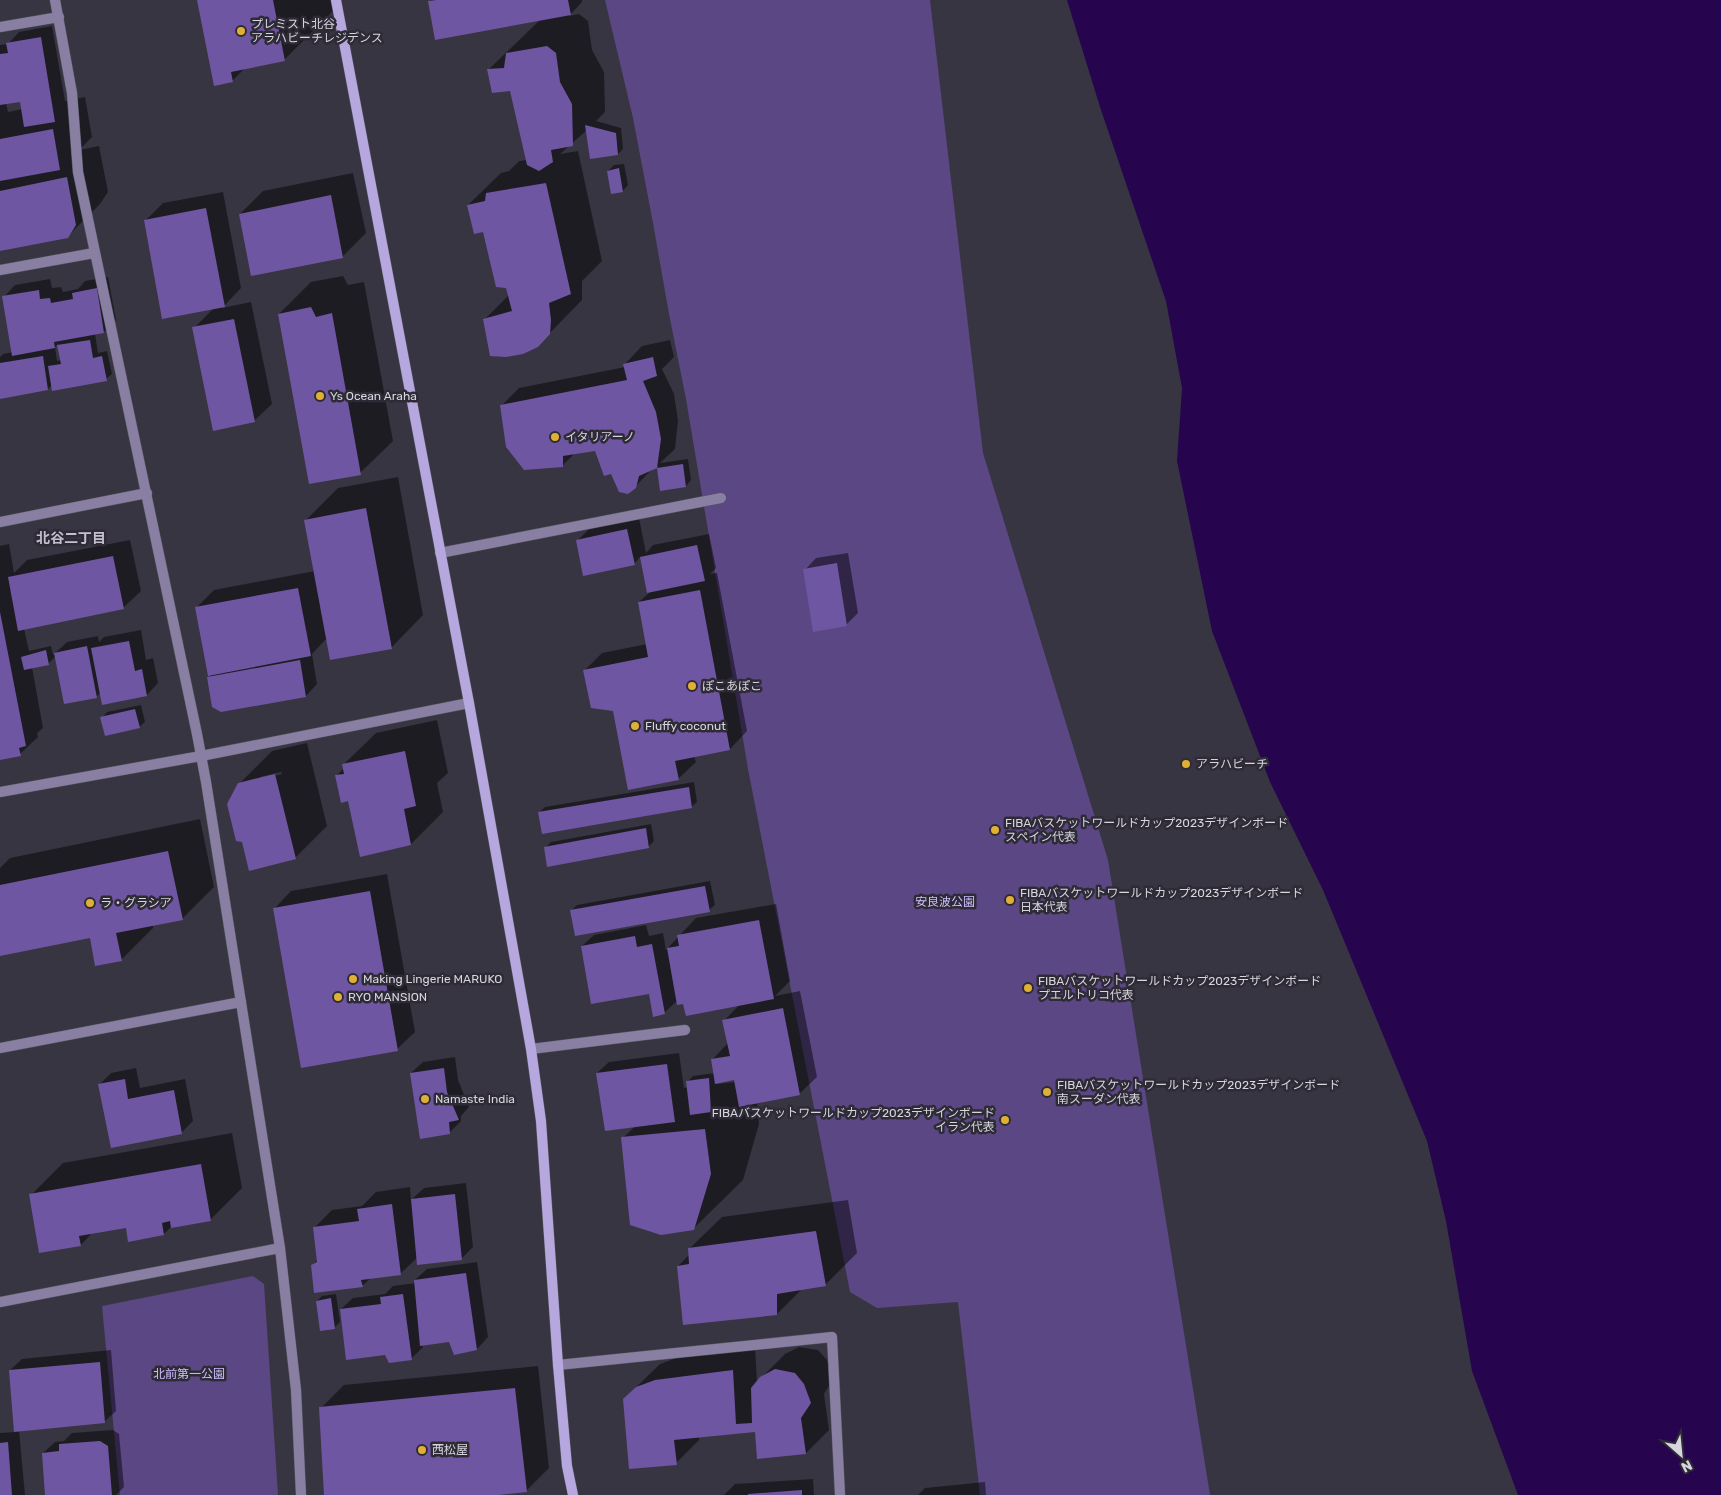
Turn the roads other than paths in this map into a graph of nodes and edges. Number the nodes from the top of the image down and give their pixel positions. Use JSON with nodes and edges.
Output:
{"nodes":[{"id":1,"x":55,"y":0,"type":"edge"},
{"id":2,"x":336,"y":0,"type":"edge"},
{"id":3,"x":59,"y":18,"type":"junction"},
{"id":4,"x":0,"y":27,"type":"edge"},
{"id":5,"x":94,"y":253,"type":"junction"},
{"id":6,"x":0,"y":270,"type":"edge"},
{"id":7,"x":147,"y":493,"type":"junction"},
{"id":8,"x":720,"y":498,"type":"dead end"},
{"id":9,"x":0,"y":522,"type":"edge"},
{"id":10,"x":440,"y":553,"type":"junction"},
{"id":11,"x":470,"y":703,"type":"junction"},
{"id":12,"x":201,"y":756,"type":"junction"},
{"id":13,"x":0,"y":792,"type":"edge"},
{"id":14,"x":241,"y":1002,"type":"junction"},
{"id":15,"x":685,"y":1030,"type":"dead end"},
{"id":16,"x":0,"y":1048,"type":"edge"},
{"id":17,"x":531,"y":1049,"type":"junction"},
{"id":18,"x":280,"y":1248,"type":"junction"},
{"id":19,"x":0,"y":1302,"type":"edge"},
{"id":20,"x":558,"y":1365,"type":"junction"},
{"id":21,"x":301,"y":1495,"type":"edge"},
{"id":22,"x":573,"y":1495,"type":"edge"},
{"id":23,"x":840,"y":1495,"type":"edge"}],
"edges":[{"from":1,"to":3,"type":"street"},
{"from":2,"to":10,"type":"street"},
{"from":3,"to":4,"type":"street"},
{"from":3,"to":5,"type":"street"},
{"from":5,"to":6,"type":"street"},
{"from":5,"to":7,"type":"street"},
{"from":7,"to":9,"type":"street"},
{"from":7,"to":12,"type":"street"},
{"from":8,"to":10,"type":"street"},
{"from":10,"to":11,"type":"street"},
{"from":11,"to":12,"type":"street"},
{"from":11,"to":17,"type":"street"},
{"from":12,"to":13,"type":"street"},
{"from":12,"to":14,"type":"street"},
{"from":14,"to":16,"type":"street"},
{"from":14,"to":18,"type":"street"},
{"from":15,"to":17,"type":"street"},
{"from":17,"to":20,"type":"street"},
{"from":18,"to":19,"type":"street"},
{"from":18,"to":21,"type":"street"},
{"from":20,"to":22,"type":"street"},
{"from":20,"to":23,"type":"street"}]}
